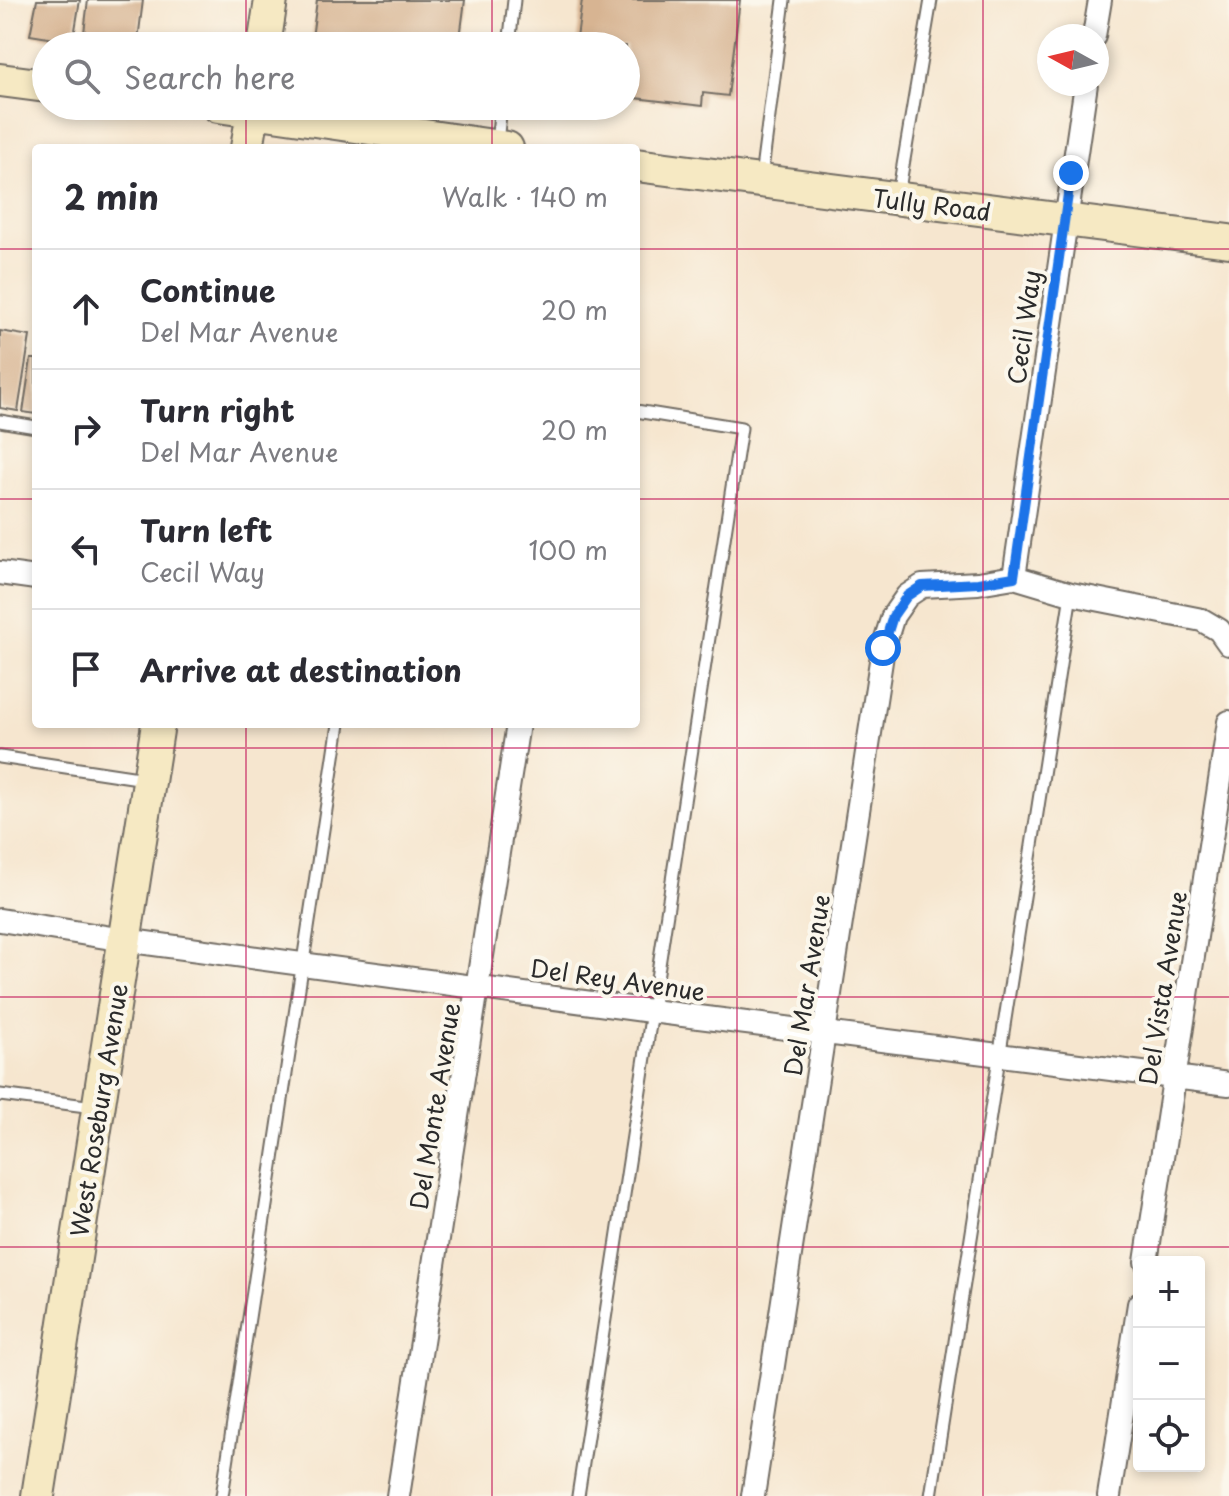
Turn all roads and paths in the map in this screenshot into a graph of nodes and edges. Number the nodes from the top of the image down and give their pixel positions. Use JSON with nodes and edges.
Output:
{"nodes":[{"id":1,"x":271,"y":0,"type":"edge"},
{"id":2,"x":514,"y":0,"type":"edge"},
{"id":3,"x":784,"y":0,"type":"edge"},
{"id":4,"x":931,"y":0,"type":"edge"},
{"id":5,"x":1100,"y":0,"type":"edge"},
{"id":6,"x":1096,"y":24,"type":"edge"},
{"id":7,"x":266,"y":32,"type":"edge"},
{"id":8,"x":511,"y":32,"type":"edge"},
{"id":9,"x":0,"y":80,"type":"edge"},
{"id":10,"x":32,"y":84,"type":"edge"},
{"id":11,"x":1084,"y":96,"type":"edge"},
{"id":12,"x":252,"y":120,"type":"edge"},
{"id":13,"x":314,"y":120,"type":"edge"},
{"id":14,"x":501,"y":120,"type":"edge"},
{"id":15,"x":425,"y":142,"type":"edge"},
{"id":16,"x":248,"y":144,"type":"edge"},
{"id":17,"x":456,"y":144,"type":"edge"},
{"id":18,"x":502,"y":144,"type":"edge"},
{"id":19,"x":640,"y":166,"type":"edge"},
{"id":20,"x":760,"y":182,"type":"junction"},
{"id":21,"x":898,"y":199,"type":"junction"},
{"id":22,"x":1065,"y":221,"type":"junction"},
{"id":23,"x":1229,"y":241,"type":"edge"},
{"id":24,"x":640,"y":412,"type":"edge"},
{"id":25,"x":0,"y":421,"type":"edge"},
{"id":26,"x":32,"y":426,"type":"edge"},
{"id":27,"x":0,"y":573,"type":"edge"},
{"id":28,"x":32,"y":577,"type":"edge"},
{"id":29,"x":1014,"y":577,"type":"junction"},
{"id":30,"x":1071,"y":594,"type":"junction"},
{"id":31,"x":1229,"y":644,"type":"edge"},
{"id":32,"x":1229,"y":722,"type":"edge"},
{"id":33,"x":157,"y":728,"type":"edge"},
{"id":34,"x":338,"y":728,"type":"edge"},
{"id":35,"x":517,"y":728,"type":"edge"},
{"id":36,"x":0,"y":757,"type":"edge"},
{"id":37,"x":149,"y":780,"type":"junction"},
{"id":38,"x":0,"y":920,"type":"edge"},
{"id":39,"x":124,"y":940,"type":"junction"},
{"id":40,"x":304,"y":962,"type":"junction"},
{"id":41,"x":479,"y":986,"type":"junction"},
{"id":42,"x":651,"y":1011,"type":"junction"},
{"id":43,"x":825,"y":1032,"type":"junction"},
{"id":44,"x":999,"y":1054,"type":"junction"},
{"id":45,"x":1175,"y":1077,"type":"junction"},
{"id":46,"x":1229,"y":1084,"type":"edge"},
{"id":47,"x":0,"y":1095,"type":"edge"},
{"id":48,"x":99,"y":1108,"type":"junction"},
{"id":49,"x":1147,"y":1256,"type":"edge"},
{"id":50,"x":1135,"y":1328,"type":"edge"},
{"id":51,"x":38,"y":1496,"type":"edge"},
{"id":52,"x":222,"y":1496,"type":"edge"},
{"id":53,"x":398,"y":1496,"type":"edge"},
{"id":54,"x":578,"y":1496,"type":"edge"},
{"id":55,"x":753,"y":1496,"type":"edge"},
{"id":56,"x":931,"y":1496,"type":"edge"},
{"id":57,"x":1109,"y":1496,"type":"edge"}],
"edges":[{"from":1,"to":7,"type":"main road"},
{"from":2,"to":8,"type":"lane"},
{"from":3,"to":20,"type":"lane"},
{"from":4,"to":21,"type":"lane"},
{"from":5,"to":6,"type":"street"},
{"from":9,"to":10,"type":"main road"},
{"from":11,"to":22,"type":"street","name":"Cecil Way"},
{"from":12,"to":16,"type":"main road"},
{"from":13,"to":15,"type":"main road"},
{"from":14,"to":18,"type":"lane"},
{"from":15,"to":17,"type":"main road"},
{"from":19,"to":20,"type":"main road","name":"Tully Road"},
{"from":20,"to":21,"type":"main road","name":"Tully Road"},
{"from":21,"to":22,"type":"main road","name":"Tully Road"},
{"from":22,"to":23,"type":"main road","name":"Tully Road"},
{"from":22,"to":29,"type":"street","name":"Cecil Way"},
{"from":24,"to":42,"type":"lane"},
{"from":25,"to":26,"type":"lane"},
{"from":27,"to":28,"type":"street"},
{"from":29,"to":30,"type":"street"},
{"from":29,"to":43,"type":"street","name":"Del Mar Avenue"},
{"from":30,"to":31,"type":"street"},
{"from":30,"to":44,"type":"lane"},
{"from":32,"to":45,"type":"street","name":"Del Vista Avenue"},
{"from":33,"to":37,"type":"main road","name":"West Roseburg Avenue"},
{"from":34,"to":40,"type":"lane"},
{"from":35,"to":41,"type":"street","name":"Del Monte Avenue"},
{"from":36,"to":37,"type":"lane"},
{"from":37,"to":39,"type":"main road","name":"West Roseburg Avenue"},
{"from":38,"to":39,"type":"street","name":"Del Rey Avenue"},
{"from":39,"to":40,"type":"street","name":"Del Rey Avenue"},
{"from":39,"to":48,"type":"main road","name":"West Roseburg Avenue"},
{"from":40,"to":41,"type":"street","name":"Del Rey Avenue"},
{"from":40,"to":52,"type":"lane"},
{"from":41,"to":42,"type":"street","name":"Del Rey Avenue"},
{"from":41,"to":53,"type":"street","name":"Del Monte Avenue"},
{"from":42,"to":43,"type":"street","name":"Del Rey Avenue"},
{"from":42,"to":54,"type":"lane"},
{"from":43,"to":44,"type":"street","name":"Del Rey Avenue"},
{"from":43,"to":55,"type":"street","name":"Del Mar Avenue"},
{"from":44,"to":45,"type":"street","name":"Del Rey Avenue"},
{"from":44,"to":56,"type":"lane"},
{"from":45,"to":46,"type":"street","name":"Del Rey Avenue"},
{"from":45,"to":49,"type":"street","name":"Del Vista Avenue"},
{"from":47,"to":48,"type":"lane"},
{"from":48,"to":51,"type":"main road","name":"West Roseburg Avenue"},
{"from":50,"to":57,"type":"street"}]}
